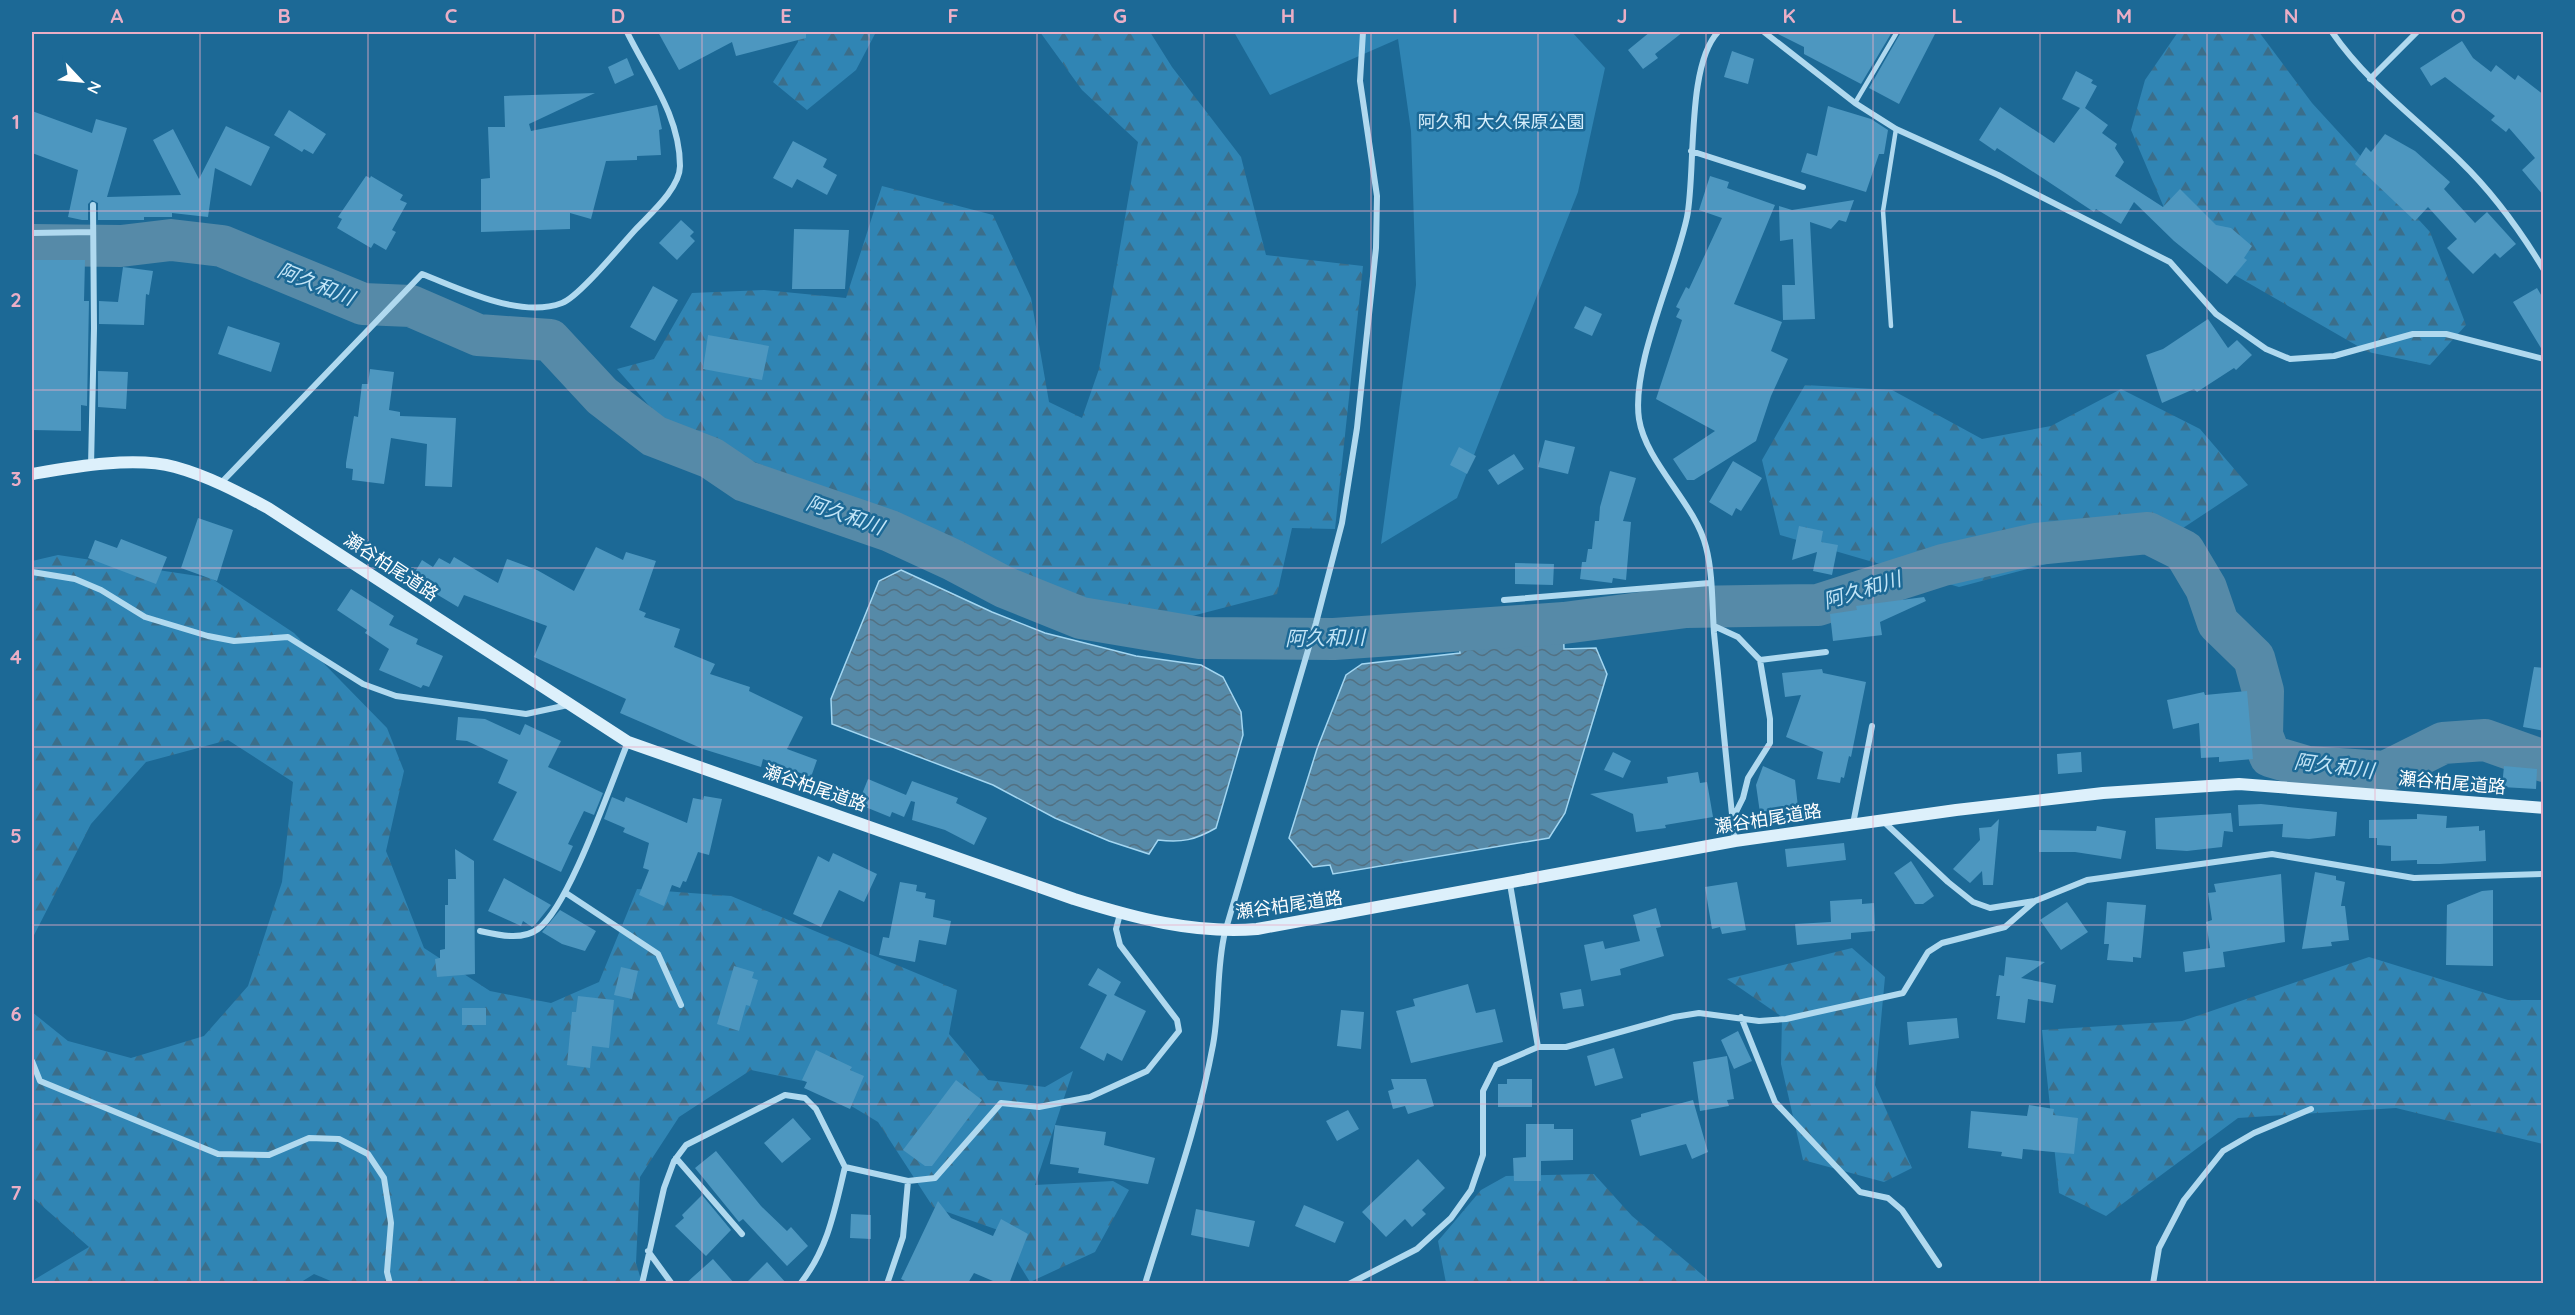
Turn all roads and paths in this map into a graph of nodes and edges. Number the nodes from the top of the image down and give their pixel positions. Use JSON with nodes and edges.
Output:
{"nodes":[{"id":1,"x":627,"y":32,"type":"edge"},
{"id":2,"x":1363,"y":32,"type":"edge"},
{"id":3,"x":1718,"y":32,"type":"edge"},
{"id":4,"x":1764,"y":32,"type":"edge"},
{"id":5,"x":1897,"y":32,"type":"edge"},
{"id":6,"x":2332,"y":32,"type":"edge"},
{"id":7,"x":2417,"y":32,"type":"edge"},
{"id":8,"x":2370,"y":79,"type":"junction"},
{"id":9,"x":1855,"y":103,"type":"junction"},
{"id":10,"x":1896,"y":129,"type":"junction"},
{"id":11,"x":1691,"y":151,"type":"junction"},
{"id":12,"x":1803,"y":187,"type":"dead end"},
{"id":13,"x":93,"y":205,"type":"dead end"},
{"id":14,"x":93,"y":232,"type":"junction"},
{"id":15,"x":32,"y":233,"type":"edge"},
{"id":16,"x":2544,"y":270,"type":"edge"},
{"id":17,"x":1891,"y":326,"type":"dead end"},
{"id":18,"x":2544,"y":359,"type":"edge"},
{"id":19,"x":91,"y":466,"type":"junction"},
{"id":20,"x":32,"y":474,"type":"edge"},
{"id":21,"x":221,"y":483,"type":"junction"},
{"id":22,"x":32,"y":572,"type":"edge"},
{"id":23,"x":1710,"y":583,"type":"junction"},
{"id":24,"x":1504,"y":600,"type":"dead end"},
{"id":25,"x":1714,"y":623,"type":"junction"},
{"id":26,"x":1826,"y":652,"type":"dead end"},
{"id":27,"x":1760,"y":660,"type":"junction"},
{"id":28,"x":568,"y":705,"type":"junction"},
{"id":29,"x":1872,"y":726,"type":"dead end"},
{"id":30,"x":628,"y":742,"type":"junction"},
{"id":31,"x":2544,"y":808,"type":"edge"},
{"id":32,"x":1732,"y":820,"type":"junction"},
{"id":33,"x":1882,"y":820,"type":"junction"},
{"id":34,"x":1853,"y":824,"type":"junction"},
{"id":35,"x":1735,"y":841,"type":"junction"},
{"id":36,"x":2544,"y":874,"type":"edge"},
{"id":37,"x":1510,"y":884,"type":"junction"},
{"id":38,"x":566,"y":892,"type":"junction"},
{"id":39,"x":2035,"y":901,"type":"junction"},
{"id":40,"x":1120,"y":914,"type":"junction"},
{"id":41,"x":480,"y":931,"type":"dead end"},
{"id":42,"x":1225,"y":932,"type":"junction"},
{"id":43,"x":681,"y":1005,"type":"dead end"},
{"id":44,"x":1741,"y":1017,"type":"junction"},
{"id":45,"x":1538,"y":1047,"type":"junction"},
{"id":46,"x":32,"y":1061,"type":"edge"},
{"id":47,"x":2311,"y":1109,"type":"dead end"},
{"id":48,"x":676,"y":1158,"type":"junction"},
{"id":49,"x":845,"y":1167,"type":"junction"},
{"id":50,"x":908,"y":1180,"type":"junction"},
{"id":51,"x":742,"y":1234,"type":"dead end"},
{"id":52,"x":648,"y":1251,"type":"junction"},
{"id":53,"x":1939,"y":1265,"type":"dead end"},
{"id":54,"x":390,"y":1284,"type":"edge"},
{"id":55,"x":642,"y":1284,"type":"edge"},
{"id":56,"x":672,"y":1284,"type":"edge"},
{"id":57,"x":800,"y":1284,"type":"edge"},
{"id":58,"x":887,"y":1284,"type":"edge"},
{"id":59,"x":1145,"y":1284,"type":"edge"},
{"id":60,"x":1349,"y":1284,"type":"edge"},
{"id":61,"x":2154,"y":1284,"type":"edge"}],
"edges":[{"from":1,"to":21,"type":"street"},
{"from":2,"to":42,"type":"street"},
{"from":3,"to":11,"type":"street"},
{"from":4,"to":9,"type":"street"},
{"from":5,"to":9,"type":"lane"},
{"from":6,"to":8,"type":"street"},
{"from":7,"to":8,"type":"street"},
{"from":8,"to":16,"type":"street"},
{"from":9,"to":10,"type":"street"},
{"from":10,"to":17,"type":"lane"},
{"from":10,"to":18,"type":"street"},
{"from":11,"to":12,"type":"street"},
{"from":11,"to":23,"type":"street"},
{"from":13,"to":14,"type":"street"},
{"from":14,"to":15,"type":"street"},
{"from":14,"to":19,"type":"street"},
{"from":19,"to":20,"type":"main road","name":"瀬谷柏尾道路"},
{"from":19,"to":21,"type":"main road","name":"瀬谷柏尾道路"},
{"from":21,"to":28,"type":"main road","name":"瀬谷柏尾道路"},
{"from":22,"to":28,"type":"street"},
{"from":23,"to":24,"type":"street"},
{"from":23,"to":25,"type":"street"},
{"from":25,"to":27,"type":"street"},
{"from":25,"to":32,"type":"street"},
{"from":26,"to":27,"type":"street"},
{"from":27,"to":32,"type":"street"},
{"from":28,"to":30,"type":"main road","name":"瀬谷柏尾道路"},
{"from":29,"to":34,"type":"street"},
{"from":30,"to":38,"type":"street"},
{"from":30,"to":40,"type":"main road","name":"瀬谷柏尾道路"},
{"from":31,"to":33,"type":"main road","name":"瀬谷柏尾道路"},
{"from":32,"to":35,"type":"street"},
{"from":33,"to":34,"type":"main road","name":"瀬谷柏尾道路"},
{"from":33,"to":39,"type":"street"},
{"from":34,"to":35,"type":"main road","name":"瀬谷柏尾道路"},
{"from":35,"to":37,"type":"main road","name":"瀬谷柏尾道路"},
{"from":36,"to":39,"type":"street"},
{"from":37,"to":42,"type":"main road","name":"瀬谷柏尾道路"},
{"from":37,"to":45,"type":"street"},
{"from":38,"to":41,"type":"street"},
{"from":38,"to":43,"type":"street"},
{"from":39,"to":44,"type":"street"},
{"from":40,"to":42,"type":"main road","name":"瀬谷柏尾道路"},
{"from":40,"to":50,"type":"street"},
{"from":42,"to":59,"type":"street"},
{"from":44,"to":45,"type":"street"},
{"from":44,"to":53,"type":"street"},
{"from":45,"to":60,"type":"street"},
{"from":46,"to":54,"type":"street"},
{"from":47,"to":61,"type":"street"},
{"from":48,"to":49,"type":"street"},
{"from":48,"to":51,"type":"street"},
{"from":48,"to":52,"type":"street"},
{"from":49,"to":50,"type":"street"},
{"from":49,"to":57,"type":"street"},
{"from":50,"to":58,"type":"street"},
{"from":52,"to":55,"type":"street"},
{"from":52,"to":56,"type":"street"}]}
